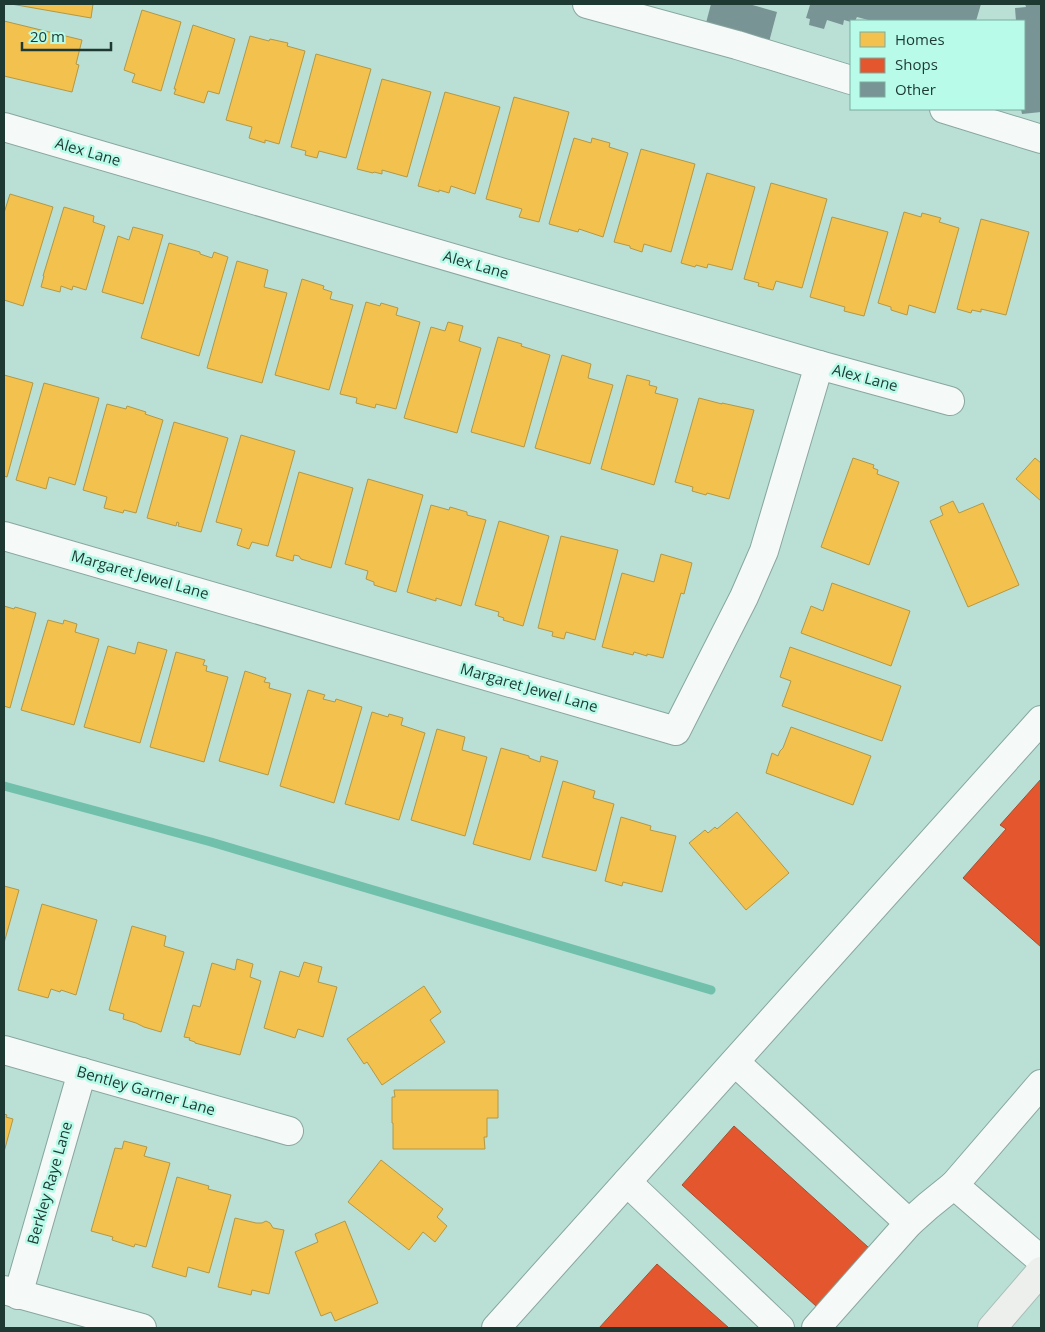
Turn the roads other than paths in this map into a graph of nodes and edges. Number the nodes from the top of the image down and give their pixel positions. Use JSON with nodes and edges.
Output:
{"nodes":[{"id":1,"x":587,"y":4,"type":"edge"},
{"id":2,"x":850,"y":80,"type":"edge"},
{"id":3,"x":947,"y":110,"type":"edge"},
{"id":4,"x":4,"y":127,"type":"edge"},
{"id":5,"x":1041,"y":139,"type":"edge"},
{"id":6,"x":819,"y":366,"type":"junction"},
{"id":7,"x":950,"y":401,"type":"dead end"},
{"id":8,"x":4,"y":536,"type":"edge"},
{"id":9,"x":1041,"y":720,"type":"edge"},
{"id":10,"x":4,"y":1050,"type":"edge"},
{"id":11,"x":735,"y":1062,"type":"junction"},
{"id":12,"x":82,"y":1072,"type":"junction"},
{"id":13,"x":1041,"y":1084,"type":"edge"},
{"id":14,"x":289,"y":1131,"type":"dead end"},
{"id":15,"x":627,"y":1182,"type":"junction"},
{"id":16,"x":954,"y":1185,"type":"junction"},
{"id":17,"x":909,"y":1223,"type":"junction"},
{"id":18,"x":1041,"y":1260,"type":"edge"},
{"id":19,"x":1041,"y":1271,"type":"edge"},
{"id":20,"x":11,"y":1292,"type":"edge"},
{"id":21,"x":142,"y":1328,"type":"edge"},
{"id":22,"x":496,"y":1328,"type":"edge"},
{"id":23,"x":780,"y":1328,"type":"edge"},
{"id":24,"x":816,"y":1328,"type":"edge"},
{"id":25,"x":992,"y":1328,"type":"edge"}],
"edges":[{"from":1,"to":2,"type":"street"},
{"from":3,"to":5,"type":"street"},
{"from":4,"to":6,"type":"street","name":"Alex Lane"},
{"from":6,"to":7,"type":"street","name":"Alex Lane"},
{"from":6,"to":8,"type":"street","name":"Margaret Jewel Lane"},
{"from":9,"to":11,"type":"street"},
{"from":10,"to":12,"type":"street","name":"Bentley Garner Lane"},
{"from":11,"to":15,"type":"street"},
{"from":11,"to":17,"type":"street"},
{"from":12,"to":14,"type":"street","name":"Bentley Garner Lane"},
{"from":12,"to":20,"type":"street","name":"Berkley Raye Lane"},
{"from":13,"to":16,"type":"street"},
{"from":15,"to":22,"type":"street"},
{"from":15,"to":23,"type":"street"},
{"from":16,"to":17,"type":"street"},
{"from":16,"to":18,"type":"street"},
{"from":17,"to":24,"type":"street"},
{"from":19,"to":25,"type":"main road"},
{"from":20,"to":21,"type":"street"}]}
